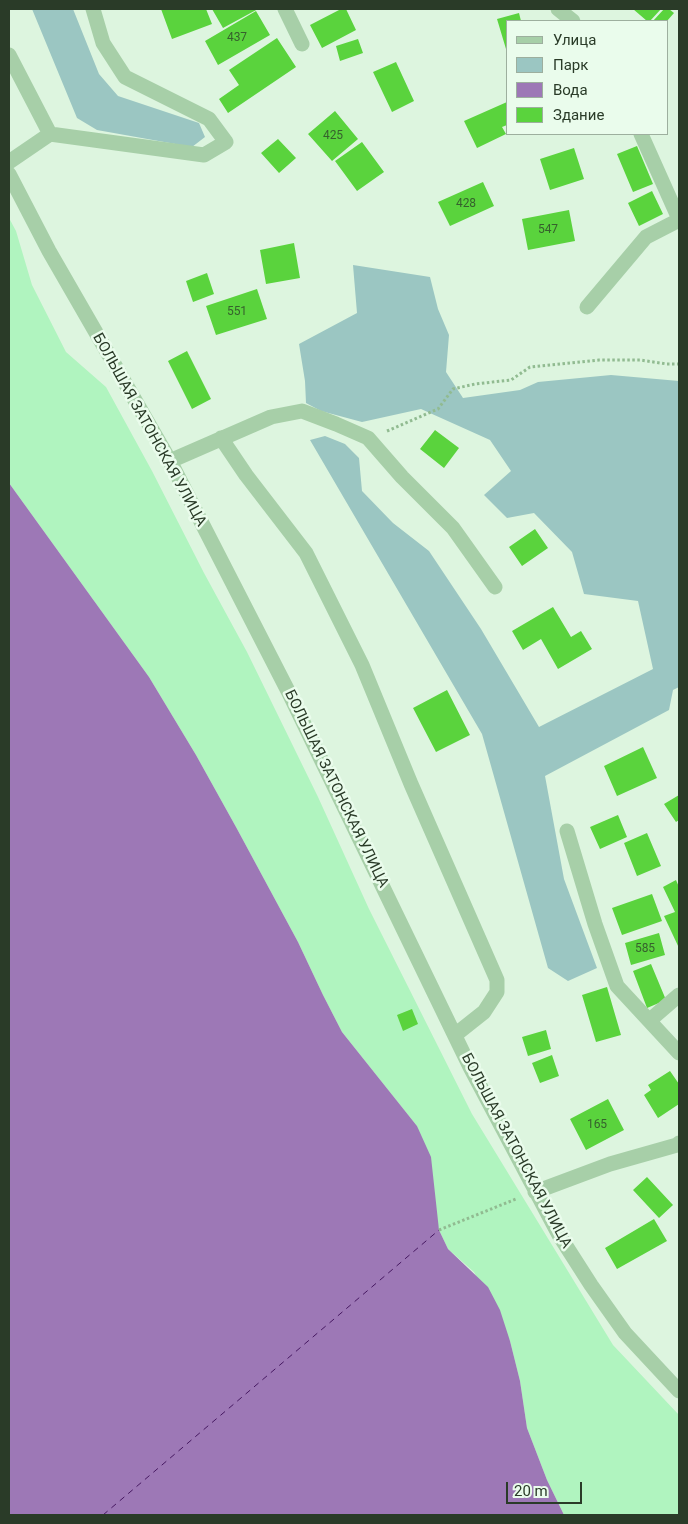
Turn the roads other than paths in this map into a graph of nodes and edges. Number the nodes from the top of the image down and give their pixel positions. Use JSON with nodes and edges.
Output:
{"nodes":[{"id":1,"x":93,"y":9,"type":"edge"},
{"id":2,"x":285,"y":9,"type":"edge"},
{"id":3,"x":558,"y":9,"type":"edge"},
{"id":4,"x":572,"y":20,"type":"edge"},
{"id":5,"x":302,"y":44,"type":"dead end"},
{"id":6,"x":9,"y":55,"type":"edge"},
{"id":7,"x":50,"y":134,"type":"junction"},
{"id":8,"x":641,"y":135,"type":"edge"},
{"id":9,"x":9,"y":162,"type":"edge"},
{"id":10,"x":9,"y":174,"type":"edge"},
{"id":11,"x":679,"y":219,"type":"edge"},
{"id":12,"x":588,"y":307,"type":"dead end"},
{"id":13,"x":221,"y":438,"type":"junction"},
{"id":14,"x":170,"y":461,"type":"junction"},
{"id":15,"x":494,"y":587,"type":"dead end"},
{"id":16,"x":567,"y":831,"type":"dead end"},
{"id":17,"x":679,"y":995,"type":"edge"},
{"id":18,"x":650,"y":1020,"type":"junction"},
{"id":19,"x":455,"y":1035,"type":"junction"},
{"id":20,"x":679,"y":1053,"type":"edge"},
{"id":21,"x":679,"y":1145,"type":"edge"},
{"id":22,"x":535,"y":1192,"type":"junction"},
{"id":23,"x":679,"y":1391,"type":"edge"}],
"edges":[{"from":1,"to":7,"type":"street"},
{"from":2,"to":5,"type":"street"},
{"from":3,"to":4,"type":"street"},
{"from":6,"to":7,"type":"street"},
{"from":7,"to":9,"type":"street"},
{"from":8,"to":11,"type":"street"},
{"from":10,"to":14,"type":"street","name":"БОЛЬШАЯ ЗАТОНСКАЯ УЛИЦА"},
{"from":11,"to":12,"type":"street"},
{"from":13,"to":14,"type":"street"},
{"from":13,"to":15,"type":"street"},
{"from":13,"to":19,"type":"street"},
{"from":14,"to":19,"type":"street","name":"БОЛЬШАЯ ЗАТОНСКАЯ УЛИЦА"},
{"from":16,"to":18,"type":"street"},
{"from":17,"to":18,"type":"street"},
{"from":18,"to":20,"type":"street"},
{"from":19,"to":22,"type":"street","name":"БОЛЬШАЯ ЗАТОНСКАЯ УЛИЦА"},
{"from":21,"to":22,"type":"street"},
{"from":22,"to":23,"type":"street","name":"БОЛЬШАЯ ЗАТОНСКАЯ УЛИЦА"}]}
